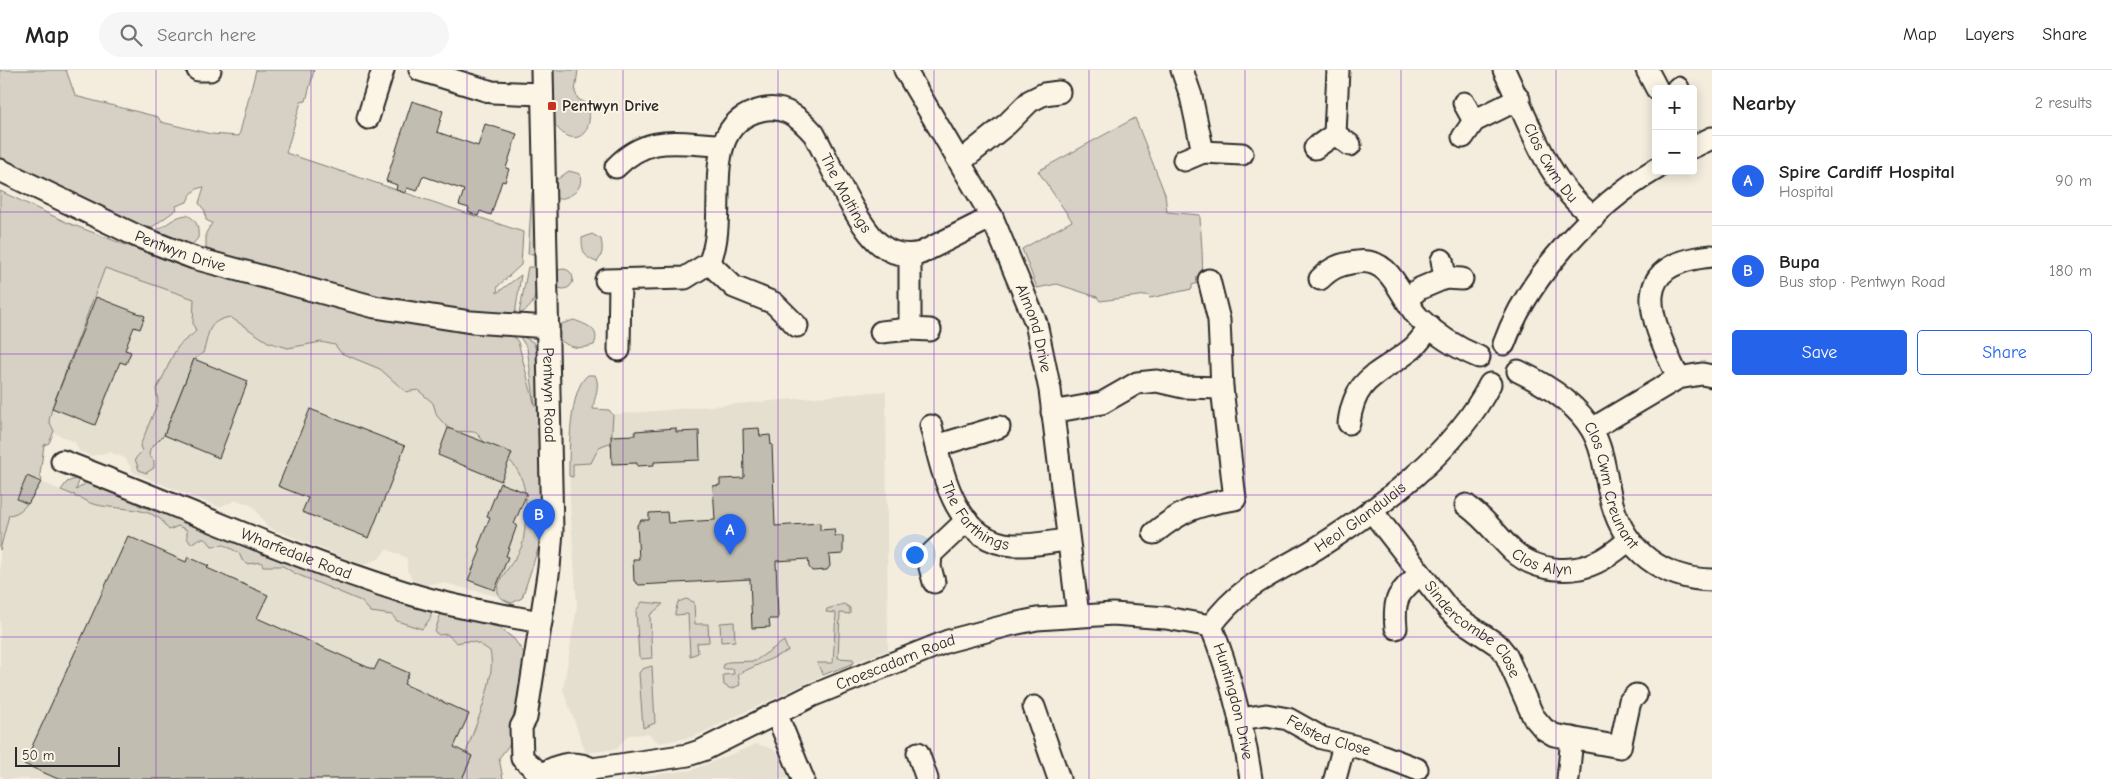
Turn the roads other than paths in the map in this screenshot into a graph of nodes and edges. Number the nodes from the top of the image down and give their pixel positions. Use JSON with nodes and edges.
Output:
{"nodes":[{"id":1,"x":198,"y":70,"type":"edge"},
{"id":2,"x":210,"y":70,"type":"edge"},
{"id":3,"x":383,"y":70,"type":"edge"},
{"id":4,"x":420,"y":70,"type":"edge"},
{"id":5,"x":542,"y":70,"type":"edge"},
{"id":6,"x":905,"y":70,"type":"edge"},
{"id":7,"x":1182,"y":70,"type":"edge"},
{"id":8,"x":1338,"y":70,"type":"edge"},
{"id":9,"x":1504,"y":70,"type":"edge"},
{"id":10,"x":1647,"y":70,"type":"edge"},
{"id":11,"x":1667,"y":85,"type":"edge"},
{"id":12,"x":1059,"y":92,"type":"dead end"},
{"id":13,"x":542,"y":94,"type":"junction"},
{"id":14,"x":1518,"y":99,"type":"junction"},
{"id":15,"x":1464,"y":103,"type":"dead end"},
{"id":16,"x":368,"y":118,"type":"dead end"},
{"id":17,"x":1712,"y":138,"type":"edge"},
{"id":18,"x":723,"y":145,"type":"junction"},
{"id":19,"x":1697,"y":146,"type":"edge"},
{"id":20,"x":1315,"y":148,"type":"dead end"},
{"id":21,"x":621,"y":154,"type":"dead end"},
{"id":22,"x":1242,"y":154,"type":"dead end"},
{"id":23,"x":960,"y":162,"type":"junction"},
{"id":24,"x":0,"y":170,"type":"edge"},
{"id":25,"x":1652,"y":172,"type":"edge"},
{"id":26,"x":992,"y":217,"type":"junction"},
{"id":27,"x":1594,"y":217,"type":"junction"},
{"id":28,"x":910,"y":255,"type":"junction"},
{"id":29,"x":1712,"y":256,"type":"edge"},
{"id":30,"x":709,"y":263,"type":"junction"},
{"id":31,"x":1324,"y":267,"type":"dead end"},
{"id":32,"x":1450,"y":272,"type":"dead end"},
{"id":33,"x":1210,"y":280,"type":"dead end"},
{"id":34,"x":1407,"y":299,"type":"junction"},
{"id":35,"x":797,"y":326,"type":"dead end"},
{"id":36,"x":548,"y":327,"type":"junction"},
{"id":37,"x":1430,"y":327,"type":"junction"},
{"id":38,"x":881,"y":332,"type":"dead end"},
{"id":39,"x":1504,"y":344,"type":"junction"},
{"id":40,"x":619,"y":350,"type":"dead end"},
{"id":41,"x":1478,"y":358,"type":"junction"},
{"id":42,"x":1518,"y":371,"type":"junction"},
{"id":43,"x":1712,"y":376,"type":"edge"},
{"id":44,"x":1678,"y":378,"type":"junction"},
{"id":45,"x":1490,"y":384,"type":"junction"},
{"id":46,"x":1222,"y":388,"type":"junction"},
{"id":47,"x":1346,"y":408,"type":"dead end"},
{"id":48,"x":1052,"y":412,"type":"junction"},
{"id":49,"x":999,"y":427,"type":"dead end"},
{"id":50,"x":1592,"y":429,"type":"junction"},
{"id":51,"x":62,"y":461,"type":"dead end"},
{"id":52,"x":1466,"y":505,"type":"dead end"},
{"id":53,"x":1371,"y":510,"type":"junction"},
{"id":54,"x":967,"y":520,"type":"junction"},
{"id":55,"x":1154,"y":533,"type":"dead end"},
{"id":56,"x":1067,"y":540,"type":"junction"},
{"id":57,"x":1629,"y":540,"type":"junction"},
{"id":58,"x":1420,"y":574,"type":"junction"},
{"id":59,"x":1712,"y":580,"type":"edge"},
{"id":60,"x":934,"y":582,"type":"dead end"},
{"id":61,"x":1078,"y":615,"type":"junction"},
{"id":62,"x":541,"y":622,"type":"junction"},
{"id":63,"x":1211,"y":626,"type":"junction"},
{"id":64,"x":1396,"y":628,"type":"dead end"},
{"id":65,"x":1636,"y":695,"type":"dead end"},
{"id":66,"x":1034,"y":707,"type":"dead end"},
{"id":67,"x":776,"y":713,"type":"junction"},
{"id":68,"x":1241,"y":719,"type":"junction"},
{"id":69,"x":1572,"y":738,"type":"junction"},
{"id":70,"x":1344,"y":745,"type":"junction"},
{"id":71,"x":918,"y":753,"type":"dead end"},
{"id":72,"x":592,"y":769,"type":"junction"},
{"id":73,"x":1417,"y":769,"type":"dead end"},
{"id":74,"x":544,"y":778,"type":"edge"},
{"id":75,"x":572,"y":779,"type":"edge"},
{"id":76,"x":803,"y":779,"type":"edge"},
{"id":77,"x":927,"y":779,"type":"edge"},
{"id":78,"x":1060,"y":779,"type":"edge"},
{"id":79,"x":1250,"y":779,"type":"edge"},
{"id":80,"x":1335,"y":779,"type":"edge"},
{"id":81,"x":1568,"y":779,"type":"edge"}],
"edges":[{"from":1,"to":2,"type":"street"},
{"from":3,"to":16,"type":"street"},
{"from":4,"to":13,"type":"street"},
{"from":5,"to":13,"type":"street","name":"Pentwyn Road"},
{"from":6,"to":23,"type":"street","name":"Almond Drive"},
{"from":7,"to":22,"type":"street"},
{"from":8,"to":20,"type":"street"},
{"from":9,"to":14,"type":"street","name":"Clos Cwm Du"},
{"from":10,"to":11,"type":"street"},
{"from":12,"to":23,"type":"street"},
{"from":13,"to":36,"type":"street","name":"Pentwyn Road"},
{"from":14,"to":15,"type":"street"},
{"from":14,"to":27,"type":"street","name":"Clos Cwm Du"},
{"from":17,"to":19,"type":"street"},
{"from":18,"to":21,"type":"street"},
{"from":18,"to":28,"type":"street","name":"The Maltings"},
{"from":18,"to":30,"type":"street","name":"The Maltings"},
{"from":23,"to":26,"type":"street","name":"Almond Drive"},
{"from":24,"to":36,"type":"street","name":"Pentwyn Drive"},
{"from":25,"to":27,"type":"street"},
{"from":26,"to":28,"type":"street"},
{"from":26,"to":48,"type":"street","name":"Almond Drive"},
{"from":27,"to":39,"type":"street"},
{"from":28,"to":38,"type":"street"},
{"from":29,"to":44,"type":"street"},
{"from":30,"to":35,"type":"street"},
{"from":30,"to":40,"type":"street"},
{"from":31,"to":34,"type":"street"},
{"from":32,"to":34,"type":"street"},
{"from":33,"to":46,"type":"street"},
{"from":34,"to":37,"type":"street"},
{"from":36,"to":62,"type":"street","name":"Pentwyn Road"},
{"from":37,"to":41,"type":"street"},
{"from":37,"to":47,"type":"street"},
{"from":39,"to":41,"type":"street"},
{"from":39,"to":42,"type":"street"},
{"from":41,"to":45,"type":"street"},
{"from":42,"to":45,"type":"street"},
{"from":42,"to":50,"type":"street","name":"Clos Cwm Creunant"},
{"from":43,"to":44,"type":"street"},
{"from":44,"to":50,"type":"street"},
{"from":45,"to":53,"type":"street","name":"Heol Glandulais"},
{"from":46,"to":48,"type":"street"},
{"from":46,"to":55,"type":"street"},
{"from":48,"to":56,"type":"street","name":"Almond Drive"},
{"from":49,"to":54,"type":"street","name":"The Farthings"},
{"from":50,"to":57,"type":"street","name":"Clos Cwm Creunant"},
{"from":51,"to":62,"type":"street","name":"Wharfedale Road"},
{"from":52,"to":57,"type":"street","name":"Clos Alyn"},
{"from":53,"to":58,"type":"street","name":"Sindercombe Close"},
{"from":53,"to":63,"type":"street","name":"Heol Glandulais"},
{"from":54,"to":56,"type":"street","name":"The Farthings"},
{"from":54,"to":60,"type":"street"},
{"from":56,"to":61,"type":"street","name":"Almond Drive"},
{"from":57,"to":59,"type":"street","name":"Clos Cwm Creunant"},
{"from":58,"to":64,"type":"street"},
{"from":58,"to":69,"type":"street","name":"Sindercombe Close"},
{"from":61,"to":63,"type":"street","name":"Croescadarn Road"},
{"from":61,"to":67,"type":"street","name":"Croescadarn Road"},
{"from":62,"to":74,"type":"street","name":"Pentwyn Road"},
{"from":63,"to":68,"type":"street","name":"Huntingdon Drive"},
{"from":65,"to":69,"type":"street","name":"Sindercombe Close"},
{"from":66,"to":78,"type":"street"},
{"from":67,"to":72,"type":"street","name":"Croescadarn Road"},
{"from":67,"to":76,"type":"street"},
{"from":68,"to":70,"type":"street","name":"Felsted Close"},
{"from":68,"to":79,"type":"street","name":"Huntingdon Drive"},
{"from":69,"to":81,"type":"street"},
{"from":70,"to":73,"type":"street","name":"Felsted Close"},
{"from":70,"to":80,"type":"street"},
{"from":71,"to":77,"type":"street"},
{"from":72,"to":74,"type":"street","name":"Croescadarn Road"},
{"from":72,"to":75,"type":"street","name":"Croescadarn Road"}]}
